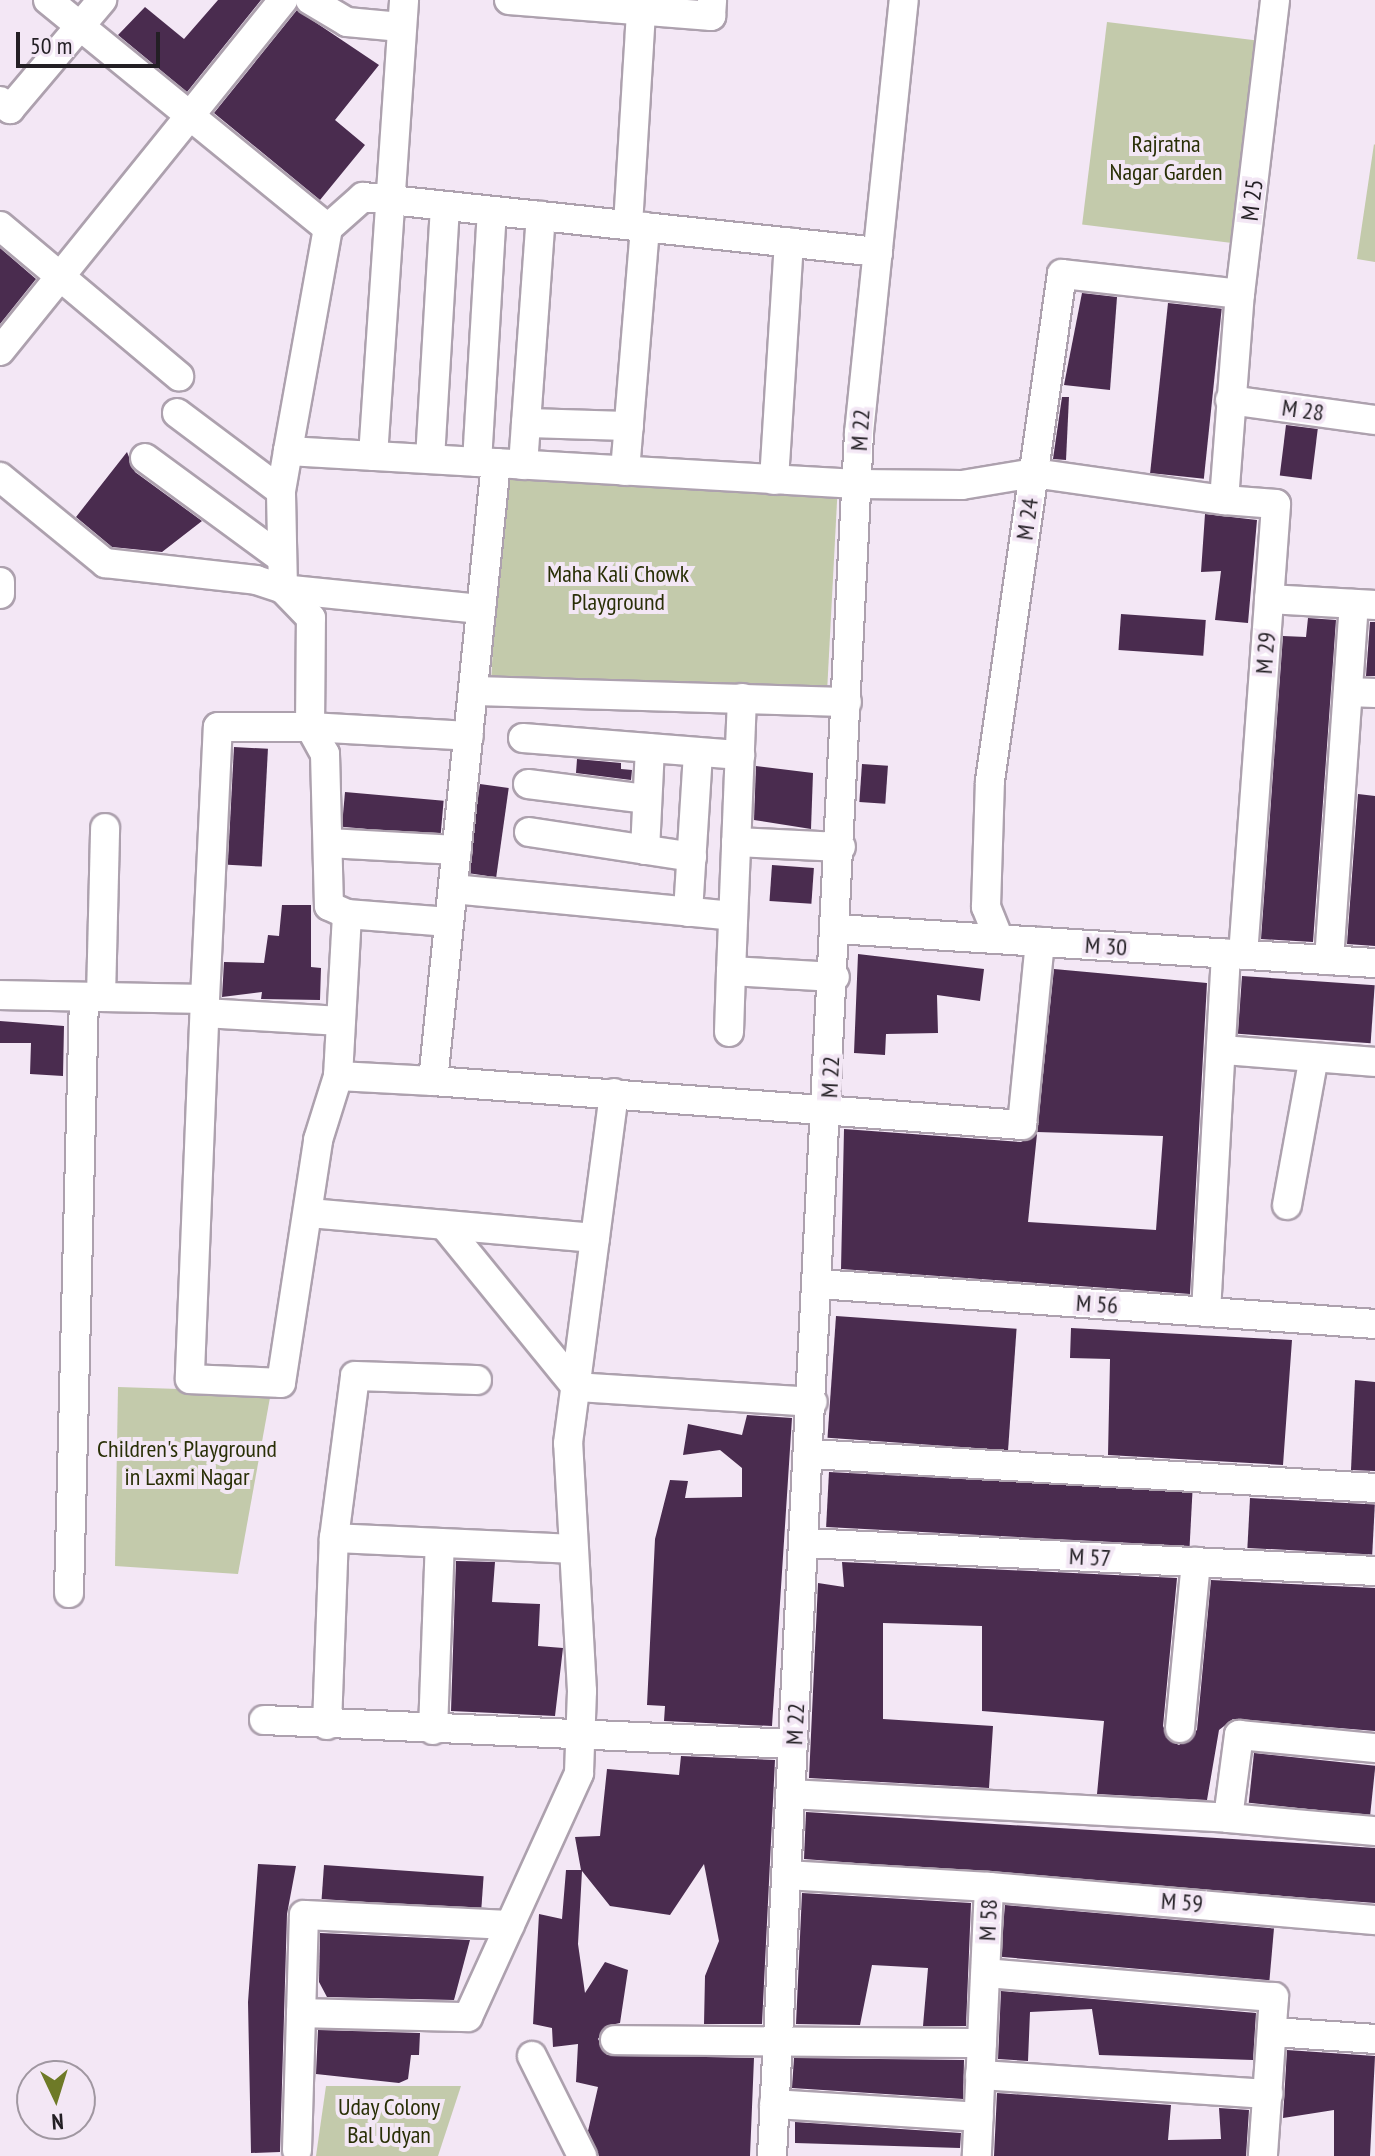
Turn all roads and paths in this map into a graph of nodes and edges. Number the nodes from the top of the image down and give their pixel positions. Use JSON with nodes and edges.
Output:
{"nodes":[{"id":1,"x":48,"y":0,"type":"edge"},
{"id":2,"x":102,"y":0,"type":"edge"},
{"id":3,"x":283,"y":0,"type":"edge"},
{"id":4,"x":310,"y":0,"type":"edge"},
{"id":5,"x":509,"y":0,"type":"edge"},
{"id":6,"x":712,"y":0,"type":"edge"},
{"id":7,"x":904,"y":0,"type":"edge"},
{"id":8,"x":1275,"y":0,"type":"edge"},
{"id":9,"x":641,"y":11,"type":"junction"},
{"id":10,"x":393,"y":13,"type":"edge"},
{"id":11,"x":82,"y":28,"type":"junction"},
{"id":12,"x":0,"y":101,"type":"edge"},
{"id":13,"x":191,"y":117,"type":"junction"},
{"id":14,"x":387,"y":200,"type":"junction"},
{"id":15,"x":445,"y":206,"type":"junction"},
{"id":16,"x":492,"y":211,"type":"junction"},
{"id":17,"x":541,"y":216,"type":"junction"},
{"id":18,"x":0,"y":226,"type":"edge"},
{"id":19,"x":637,"y":226,"type":"junction"},
{"id":20,"x":328,"y":228,"type":"junction"},
{"id":21,"x":789,"y":242,"type":"junction"},
{"id":22,"x":878,"y":252,"type":"junction"},
{"id":23,"x":61,"y":277,"type":"junction"},
{"id":24,"x":1240,"y":294,"type":"junction"},
{"id":25,"x":0,"y":351,"type":"edge"},
{"id":26,"x":179,"y":376,"type":"dead end"},
{"id":27,"x":1230,"y":400,"type":"junction"},
{"id":28,"x":177,"y":413,"type":"dead end"},
{"id":29,"x":1375,"y":420,"type":"edge"},
{"id":30,"x":526,"y":423,"type":"junction"},
{"id":31,"x":629,"y":426,"type":"junction"},
{"id":32,"x":288,"y":451,"type":"junction"},
{"id":33,"x":373,"y":456,"type":"junction"},
{"id":34,"x":145,"y":458,"type":"dead end"},
{"id":35,"x":430,"y":459,"type":"junction"},
{"id":36,"x":499,"y":463,"type":"junction"},
{"id":37,"x":625,"y":471,"type":"junction"},
{"id":38,"x":1034,"y":473,"type":"junction"},
{"id":39,"x":0,"y":477,"type":"edge"},
{"id":40,"x":774,"y":480,"type":"junction"},
{"id":41,"x":857,"y":484,"type":"junction"},
{"id":42,"x":281,"y":491,"type":"junction"},
{"id":43,"x":1224,"y":500,"type":"junction"},
{"id":44,"x":281,"y":558,"type":"junction"},
{"id":45,"x":0,"y":582,"type":"edge"},
{"id":46,"x":283,"y":589,"type":"junction"},
{"id":47,"x":0,"y":594,"type":"edge"},
{"id":48,"x":1269,"y":599,"type":"junction"},
{"id":49,"x":1365,"y":604,"type":"edge"},
{"id":50,"x":481,"y":609,"type":"junction"},
{"id":51,"x":473,"y":691,"type":"junction"},
{"id":52,"x":1362,"y":693,"type":"edge"},
{"id":53,"x":742,"y":698,"type":"junction"},
{"id":54,"x":847,"y":702,"type":"junction"},
{"id":55,"x":310,"y":727,"type":"junction"},
{"id":56,"x":469,"y":736,"type":"junction"},
{"id":57,"x":523,"y":738,"type":"dead end"},
{"id":58,"x":650,"y":748,"type":"junction"},
{"id":59,"x":698,"y":752,"type":"junction"},
{"id":60,"x":740,"y":755,"type":"junction"},
{"id":61,"x":528,"y":784,"type":"dead end"},
{"id":62,"x":647,"y":799,"type":"junction"},
{"id":63,"x":105,"y":828,"type":"dead end"},
{"id":64,"x":529,"y":832,"type":"dead end"},
{"id":65,"x":736,"y":842,"type":"junction"},
{"id":66,"x":328,"y":843,"type":"junction"},
{"id":67,"x":841,"y":847,"type":"junction"},
{"id":68,"x":457,"y":850,"type":"junction"},
{"id":69,"x":645,"y":850,"type":"junction"},
{"id":70,"x":692,"y":857,"type":"junction"},
{"id":71,"x":453,"y":889,"type":"junction"},
{"id":72,"x":688,"y":912,"type":"junction"},
{"id":73,"x":347,"y":914,"type":"junction"},
{"id":74,"x":733,"y":916,"type":"junction"},
{"id":75,"x":449,"y":922,"type":"junction"},
{"id":76,"x":837,"y":929,"type":"junction"},
{"id":77,"x":999,"y":939,"type":"junction"},
{"id":78,"x":1040,"y":942,"type":"junction"},
{"id":79,"x":1234,"y":954,"type":"junction"},
{"id":80,"x":1329,"y":960,"type":"junction"},
{"id":81,"x":1375,"y":963,"type":"edge"},
{"id":82,"x":731,"y":971,"type":"junction"},
{"id":83,"x":835,"y":977,"type":"junction"},
{"id":84,"x":0,"y":995,"type":"edge"},
{"id":85,"x":92,"y":997,"type":"junction"},
{"id":86,"x":205,"y":1006,"type":"junction"},
{"id":87,"x":340,"y":1021,"type":"junction"},
{"id":88,"x":729,"y":1032,"type":"dead end"},
{"id":89,"x":1223,"y":1050,"type":"junction"},
{"id":90,"x":1314,"y":1057,"type":"junction"},
{"id":91,"x":1375,"y":1062,"type":"edge"},
{"id":92,"x":338,"y":1076,"type":"junction"},
{"id":93,"x":433,"y":1081,"type":"junction"},
{"id":94,"x":614,"y":1093,"type":"junction"},
{"id":95,"x":829,"y":1112,"type":"junction"},
{"id":96,"x":1287,"y":1205,"type":"dead end"},
{"id":97,"x":309,"y":1213,"type":"junction"},
{"id":98,"x":444,"y":1225,"type":"junction"},
{"id":99,"x":595,"y":1238,"type":"junction"},
{"id":100,"x":819,"y":1284,"type":"junction"},
{"id":101,"x":1206,"y":1312,"type":"junction"},
{"id":102,"x":1375,"y":1324,"type":"edge"},
{"id":103,"x":477,"y":1380,"type":"dead end"},
{"id":104,"x":576,"y":1387,"type":"junction"},
{"id":105,"x":813,"y":1402,"type":"junction"},
{"id":106,"x":810,"y":1454,"type":"junction"},
{"id":107,"x":1375,"y":1488,"type":"edge"},
{"id":108,"x":334,"y":1538,"type":"junction"},
{"id":109,"x":440,"y":1543,"type":"junction"},
{"id":110,"x":805,"y":1543,"type":"junction"},
{"id":111,"x":572,"y":1549,"type":"junction"},
{"id":112,"x":1196,"y":1562,"type":"junction"},
{"id":113,"x":1375,"y":1571,"type":"edge"},
{"id":114,"x":69,"y":1593,"type":"dead end"},
{"id":115,"x":264,"y":1720,"type":"dead end"},
{"id":116,"x":327,"y":1725,"type":"junction"},
{"id":117,"x":1180,"y":1728,"type":"dead end"},
{"id":118,"x":433,"y":1730,"type":"junction"},
{"id":119,"x":580,"y":1737,"type":"junction"},
{"id":120,"x":793,"y":1744,"type":"junction"},
{"id":121,"x":1375,"y":1748,"type":"edge"},
{"id":122,"x":790,"y":1794,"type":"junction"},
{"id":123,"x":1228,"y":1818,"type":"junction"},
{"id":124,"x":1375,"y":1831,"type":"edge"},
{"id":125,"x":787,"y":1875,"type":"junction"},
{"id":126,"x":989,"y":1887,"type":"junction"},
{"id":127,"x":1375,"y":1920,"type":"edge"},
{"id":128,"x":510,"y":1925,"type":"junction"},
{"id":129,"x":986,"y":1973,"type":"junction"},
{"id":130,"x":301,"y":2013,"type":"junction"},
{"id":131,"x":1273,"y":2032,"type":"junction"},
{"id":132,"x":1375,"y":2039,"type":"edge"},
{"id":133,"x":615,"y":2040,"type":"dead end"},
{"id":134,"x":778,"y":2041,"type":"junction"},
{"id":135,"x":982,"y":2043,"type":"junction"},
{"id":136,"x":532,"y":2056,"type":"dead end"},
{"id":137,"x":980,"y":2075,"type":"junction"},
{"id":138,"x":1268,"y":2094,"type":"junction"},
{"id":139,"x":774,"y":2104,"type":"junction"},
{"id":140,"x":979,"y":2117,"type":"junction"},
{"id":141,"x":297,"y":2150,"type":"dead end"},
{"id":142,"x":582,"y":2156,"type":"edge"},
{"id":143,"x":772,"y":2156,"type":"edge"},
{"id":144,"x":977,"y":2156,"type":"edge"},
{"id":145,"x":1263,"y":2156,"type":"edge"}],
"edges":[{"from":1,"to":11,"type":"street"},
{"from":2,"to":11,"type":"street"},
{"from":3,"to":13,"type":"street"},
{"from":4,"to":10,"type":"street"},
{"from":5,"to":9,"type":"street"},
{"from":6,"to":9,"type":"street"},
{"from":7,"to":22,"type":"street","name":"M 22"},
{"from":8,"to":24,"type":"street","name":"M 25"},
{"from":9,"to":19,"type":"street"},
{"from":10,"to":14,"type":"street"},
{"from":11,"to":12,"type":"street"},
{"from":11,"to":13,"type":"street"},
{"from":13,"to":20,"type":"street"},
{"from":13,"to":23,"type":"street"},
{"from":14,"to":15,"type":"street"},
{"from":14,"to":20,"type":"street"},
{"from":14,"to":33,"type":"street"},
{"from":15,"to":16,"type":"street"},
{"from":15,"to":35,"type":"street"},
{"from":16,"to":17,"type":"street"},
{"from":16,"to":36,"type":"street"},
{"from":17,"to":19,"type":"street"},
{"from":17,"to":30,"type":"street"},
{"from":18,"to":23,"type":"street"},
{"from":19,"to":21,"type":"street"},
{"from":19,"to":31,"type":"street"},
{"from":20,"to":32,"type":"street"},
{"from":21,"to":22,"type":"street"},
{"from":21,"to":40,"type":"street"},
{"from":22,"to":41,"type":"street","name":"M 22"},
{"from":23,"to":25,"type":"street"},
{"from":23,"to":26,"type":"street"},
{"from":24,"to":27,"type":"street","name":"M 25"},
{"from":24,"to":38,"type":"street","name":"M 24"},
{"from":27,"to":29,"type":"street","name":"M 28"},
{"from":27,"to":43,"type":"street"},
{"from":28,"to":42,"type":"street"},
{"from":30,"to":31,"type":"street"},
{"from":30,"to":36,"type":"street"},
{"from":31,"to":37,"type":"street"},
{"from":32,"to":33,"type":"street"},
{"from":32,"to":42,"type":"street"},
{"from":33,"to":35,"type":"street"},
{"from":34,"to":44,"type":"street"},
{"from":35,"to":36,"type":"street"},
{"from":36,"to":37,"type":"street"},
{"from":36,"to":50,"type":"street"},
{"from":37,"to":40,"type":"street"},
{"from":38,"to":41,"type":"street"},
{"from":38,"to":43,"type":"street"},
{"from":38,"to":77,"type":"street","name":"M 24"},
{"from":39,"to":46,"type":"street"},
{"from":40,"to":41,"type":"street"},
{"from":41,"to":54,"type":"street","name":"M 22"},
{"from":42,"to":44,"type":"street"},
{"from":43,"to":48,"type":"street","name":"M 29"},
{"from":44,"to":46,"type":"street"},
{"from":45,"to":47,"type":"street"},
{"from":46,"to":50,"type":"street"},
{"from":46,"to":55,"type":"street"},
{"from":48,"to":49,"type":"street"},
{"from":48,"to":79,"type":"street","name":"M 29"},
{"from":49,"to":52,"type":"street"},
{"from":50,"to":51,"type":"street"},
{"from":51,"to":53,"type":"street"},
{"from":51,"to":56,"type":"street"},
{"from":52,"to":80,"type":"street"},
{"from":53,"to":54,"type":"street"},
{"from":53,"to":60,"type":"street"},
{"from":54,"to":67,"type":"street","name":"M 22"},
{"from":55,"to":56,"type":"street"},
{"from":55,"to":66,"type":"street"},
{"from":55,"to":86,"type":"street"},
{"from":56,"to":68,"type":"street"},
{"from":57,"to":58,"type":"street"},
{"from":58,"to":59,"type":"street"},
{"from":58,"to":62,"type":"street"},
{"from":59,"to":60,"type":"street"},
{"from":59,"to":70,"type":"street"},
{"from":60,"to":65,"type":"street"},
{"from":61,"to":62,"type":"street"},
{"from":62,"to":69,"type":"street"},
{"from":63,"to":85,"type":"street"},
{"from":64,"to":69,"type":"street"},
{"from":65,"to":67,"type":"street"},
{"from":65,"to":74,"type":"street"},
{"from":66,"to":68,"type":"street"},
{"from":66,"to":73,"type":"street"},
{"from":67,"to":76,"type":"street","name":"M 22"},
{"from":68,"to":71,"type":"street"},
{"from":69,"to":70,"type":"street"},
{"from":70,"to":72,"type":"street"},
{"from":71,"to":72,"type":"street"},
{"from":71,"to":75,"type":"street"},
{"from":72,"to":74,"type":"street"},
{"from":73,"to":75,"type":"street"},
{"from":73,"to":87,"type":"street"},
{"from":74,"to":82,"type":"street"},
{"from":75,"to":93,"type":"street"},
{"from":76,"to":77,"type":"street","name":"M 30"},
{"from":76,"to":83,"type":"street","name":"M 22"},
{"from":77,"to":78,"type":"street","name":"M 30"},
{"from":78,"to":79,"type":"street","name":"M 30"},
{"from":78,"to":95,"type":"street"},
{"from":79,"to":80,"type":"street","name":"M 30"},
{"from":79,"to":89,"type":"street","name":"M 29"},
{"from":80,"to":81,"type":"street","name":"M 30"},
{"from":82,"to":83,"type":"street"},
{"from":82,"to":88,"type":"street"},
{"from":83,"to":95,"type":"street","name":"M 22"},
{"from":84,"to":85,"type":"street"},
{"from":85,"to":86,"type":"street"},
{"from":85,"to":114,"type":"street"},
{"from":86,"to":87,"type":"street"},
{"from":86,"to":97,"type":"street"},
{"from":87,"to":92,"type":"street"},
{"from":89,"to":90,"type":"street"},
{"from":89,"to":101,"type":"street","name":"M 29"},
{"from":90,"to":91,"type":"street"},
{"from":90,"to":96,"type":"street"},
{"from":92,"to":93,"type":"street"},
{"from":92,"to":97,"type":"street"},
{"from":93,"to":94,"type":"street"},
{"from":94,"to":95,"type":"street"},
{"from":94,"to":99,"type":"street"},
{"from":95,"to":100,"type":"street","name":"M 22"},
{"from":97,"to":98,"type":"street"},
{"from":98,"to":99,"type":"street"},
{"from":98,"to":104,"type":"street"},
{"from":99,"to":104,"type":"street"},
{"from":100,"to":101,"type":"street","name":"M 56"},
{"from":100,"to":105,"type":"street","name":"M 22"},
{"from":101,"to":102,"type":"street","name":"M 56"},
{"from":103,"to":108,"type":"street"},
{"from":104,"to":105,"type":"street"},
{"from":104,"to":111,"type":"street"},
{"from":105,"to":106,"type":"street","name":"M 22"},
{"from":106,"to":107,"type":"street"},
{"from":106,"to":110,"type":"street","name":"M 22"},
{"from":108,"to":109,"type":"street"},
{"from":108,"to":116,"type":"street"},
{"from":109,"to":111,"type":"street"},
{"from":109,"to":118,"type":"street"},
{"from":110,"to":112,"type":"street","name":"M 57"},
{"from":110,"to":120,"type":"street","name":"M 22"},
{"from":111,"to":119,"type":"street"},
{"from":112,"to":113,"type":"street","name":"M 57"},
{"from":112,"to":117,"type":"street"},
{"from":115,"to":116,"type":"street"},
{"from":116,"to":118,"type":"street"},
{"from":118,"to":119,"type":"street"},
{"from":119,"to":120,"type":"street"},
{"from":119,"to":128,"type":"street"},
{"from":120,"to":122,"type":"street","name":"M 22"},
{"from":121,"to":123,"type":"street"},
{"from":122,"to":123,"type":"street"},
{"from":122,"to":125,"type":"street","name":"M 22"},
{"from":123,"to":124,"type":"street"},
{"from":125,"to":126,"type":"street","name":"M 58"},
{"from":125,"to":134,"type":"street","name":"M 22"},
{"from":126,"to":127,"type":"street","name":"M 59"},
{"from":126,"to":129,"type":"street","name":"M 58"},
{"from":128,"to":130,"type":"street"},
{"from":128,"to":130,"type":"street"},
{"from":129,"to":131,"type":"street"},
{"from":129,"to":135,"type":"street","name":"M 58"},
{"from":130,"to":141,"type":"street"},
{"from":131,"to":132,"type":"street"},
{"from":131,"to":138,"type":"street"},
{"from":133,"to":134,"type":"street"},
{"from":134,"to":135,"type":"street"},
{"from":134,"to":139,"type":"street","name":"M 22"},
{"from":135,"to":137,"type":"street","name":"M 58"},
{"from":136,"to":142,"type":"street"},
{"from":137,"to":138,"type":"street"},
{"from":137,"to":140,"type":"street","name":"M 58"},
{"from":138,"to":145,"type":"street"},
{"from":139,"to":140,"type":"street"},
{"from":139,"to":143,"type":"street","name":"M 22"},
{"from":140,"to":144,"type":"street","name":"M 58"}]}
